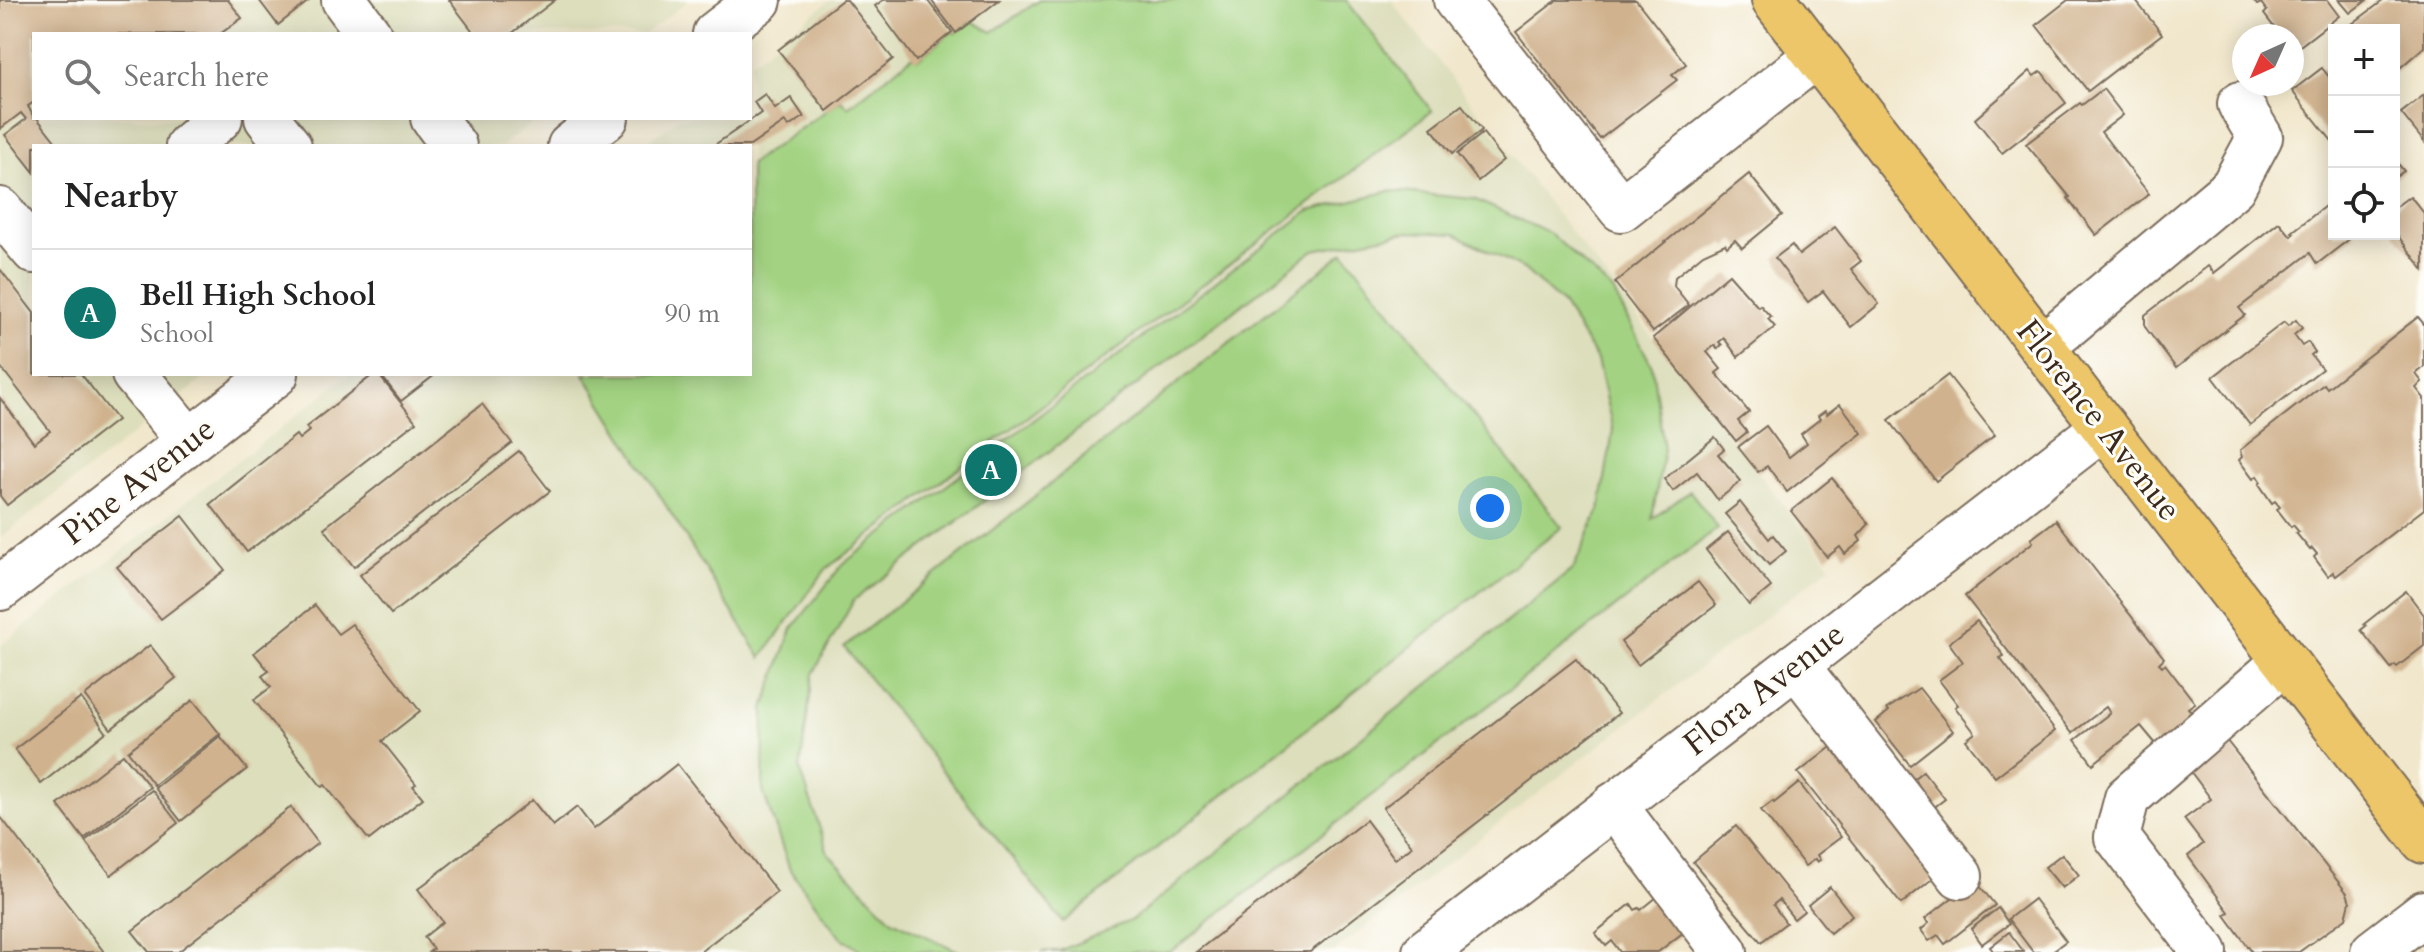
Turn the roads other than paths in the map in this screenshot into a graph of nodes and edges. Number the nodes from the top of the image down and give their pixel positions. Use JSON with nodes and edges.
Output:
{"nodes":[{"id":1,"x":344,"y":0,"type":"edge"},
{"id":2,"x":759,"y":0,"type":"edge"},
{"id":3,"x":1456,"y":0,"type":"edge"},
{"id":4,"x":1774,"y":0,"type":"edge"},
{"id":5,"x":368,"y":32,"type":"edge"},
{"id":6,"x":718,"y":32,"type":"edge"},
{"id":7,"x":1817,"y":55,"type":"junction"},
{"id":8,"x":2240,"y":104,"type":"dead end"},
{"id":9,"x":217,"y":120,"type":"edge"},
{"id":10,"x":269,"y":120,"type":"edge"},
{"id":11,"x":434,"y":120,"type":"edge"},
{"id":12,"x":603,"y":120,"type":"edge"},
{"id":13,"x":188,"y":144,"type":"edge"},
{"id":14,"x":287,"y":144,"type":"edge"},
{"id":15,"x":452,"y":144,"type":"edge"},
{"id":16,"x":573,"y":144,"type":"edge"},
{"id":17,"x":0,"y":210,"type":"edge"},
{"id":18,"x":32,"y":249,"type":"edge"},
{"id":19,"x":2042,"y":347,"type":"junction"},
{"id":20,"x":136,"y":376,"type":"edge"},
{"id":21,"x":273,"y":376,"type":"edge"},
{"id":22,"x":2104,"y":427,"type":"junction"},
{"id":23,"x":189,"y":441,"type":"junction"},
{"id":24,"x":0,"y":588,"type":"edge"},
{"id":25,"x":2285,"y":661,"type":"junction"},
{"id":26,"x":1796,"y":665,"type":"junction"},
{"id":27,"x":1614,"y":805,"type":"junction"},
{"id":28,"x":2424,"y":841,"type":"edge"},
{"id":29,"x":1960,"y":876,"type":"dead end"},
{"id":30,"x":2424,"y":913,"type":"edge"},
{"id":31,"x":1425,"y":952,"type":"edge"},
{"id":32,"x":1725,"y":952,"type":"edge"},
{"id":33,"x":2205,"y":952,"type":"edge"},
{"id":34,"x":2373,"y":952,"type":"edge"}],
"edges":[{"from":1,"to":5,"type":"street"},
{"from":2,"to":6,"type":"street"},
{"from":3,"to":7,"type":"street"},
{"from":4,"to":7,"type":"main road","name":"Florence Avenue"},
{"from":7,"to":19,"type":"main road","name":"Florence Avenue"},
{"from":8,"to":19,"type":"street"},
{"from":9,"to":13,"type":"street"},
{"from":10,"to":14,"type":"street"},
{"from":11,"to":15,"type":"street"},
{"from":12,"to":16,"type":"street"},
{"from":17,"to":18,"type":"street"},
{"from":19,"to":22,"type":"main road","name":"Florence Avenue"},
{"from":20,"to":23,"type":"street"},
{"from":21,"to":23,"type":"street","name":"Pine Avenue"},
{"from":22,"to":25,"type":"main road","name":"Florence Avenue"},
{"from":22,"to":26,"type":"street","name":"Flora Avenue"},
{"from":23,"to":24,"type":"street","name":"Pine Avenue"},
{"from":25,"to":28,"type":"main road","name":"Florence Avenue"},
{"from":25,"to":33,"type":"street"},
{"from":26,"to":27,"type":"street","name":"Flora Avenue"},
{"from":26,"to":29,"type":"street"},
{"from":27,"to":31,"type":"street","name":"Flora Avenue"},
{"from":27,"to":32,"type":"street"},
{"from":30,"to":34,"type":"street"}]}
